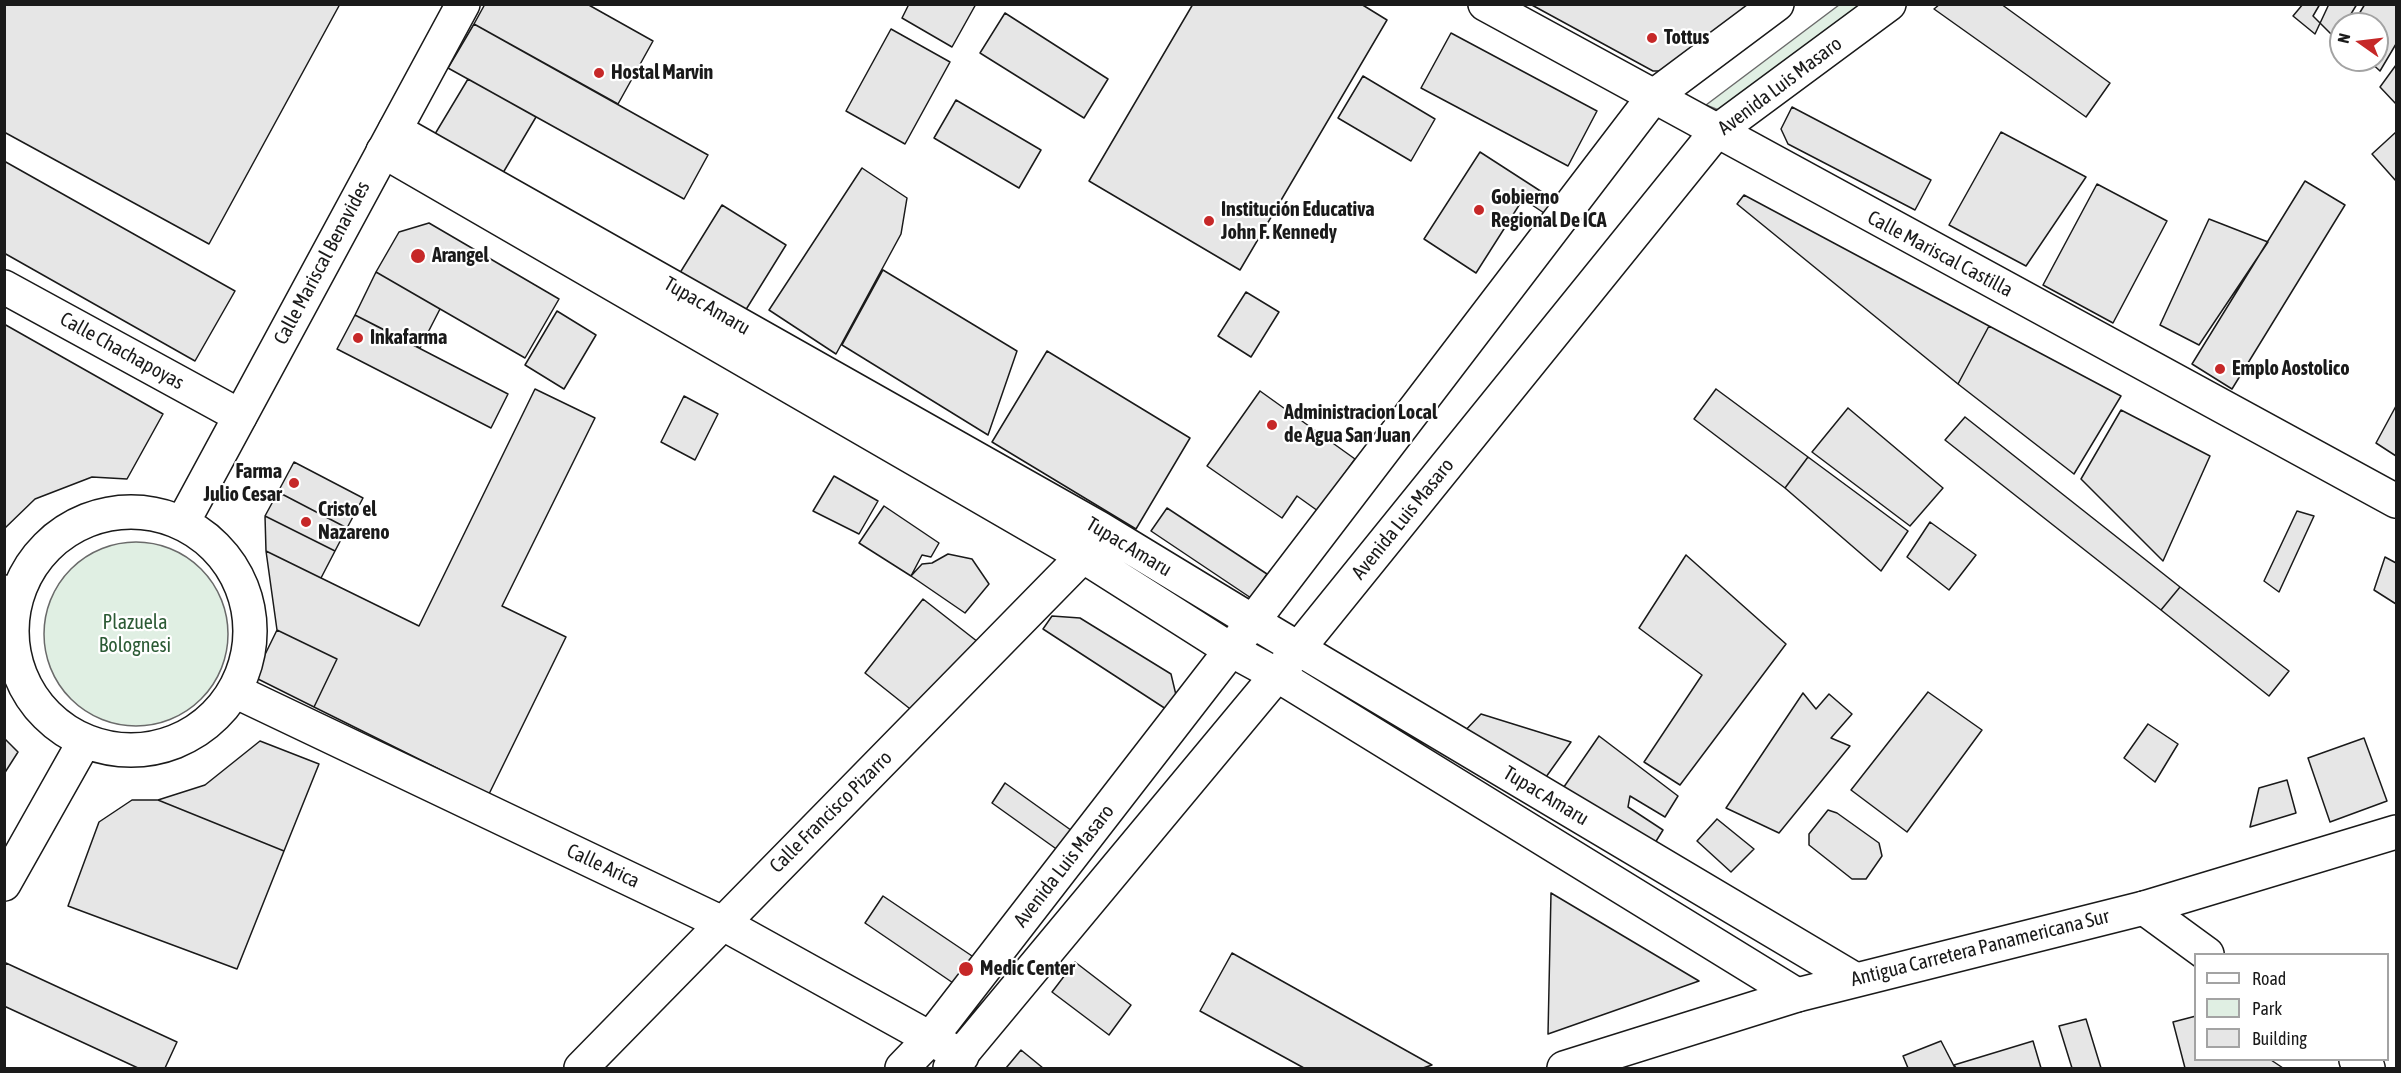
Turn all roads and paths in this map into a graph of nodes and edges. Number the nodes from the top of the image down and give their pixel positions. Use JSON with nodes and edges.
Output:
{"nodes":[{"id":1,"x":463,"y":4,"type":"edge"},
{"id":2,"x":1485,"y":4,"type":"edge"},
{"id":3,"x":1777,"y":4,"type":"edge"},
{"id":4,"x":1889,"y":4,"type":"edge"},
{"id":5,"x":1654,"y":96,"type":"junction"},
{"id":6,"x":1716,"y":132,"type":"junction"},
{"id":7,"x":389,"y":141,"type":"junction"},
{"id":8,"x":4,"y":287,"type":"edge"},
{"id":9,"x":240,"y":416,"type":"junction"},
{"id":10,"x":2397,"y":501,"type":"edge"},
{"id":11,"x":183,"y":522,"type":"junction"},
{"id":12,"x":1099,"y":528,"type":"junction"},
{"id":13,"x":1083,"y":556,"type":"junction"},
{"id":14,"x":10,"y":595,"type":"edge"},
{"id":15,"x":1252,"y":621,"type":"junction"},
{"id":16,"x":1298,"y":649,"type":"junction"},
{"id":17,"x":1231,"y":650,"type":"junction"},
{"id":18,"x":1278,"y":675,"type":"junction"},
{"id":19,"x":235,"y":691,"type":"junction"},
{"id":20,"x":84,"y":742,"type":"junction"},
{"id":21,"x":2397,"y":832,"type":"edge"},
{"id":22,"x":4,"y":884,"type":"edge"},
{"id":23,"x":2144,"y":908,"type":"junction"},
{"id":24,"x":722,"y":923,"type":"junction"},
{"id":25,"x":2206,"y":953,"type":"edge"},
{"id":26,"x":1854,"y":979,"type":"junction"},
{"id":27,"x":1797,"y":995,"type":"junction"},
{"id":28,"x":929,"y":1040,"type":"junction"},
{"id":29,"x":956,"y":1062,"type":"edge"},
{"id":30,"x":581,"y":1068,"type":"edge"},
{"id":31,"x":902,"y":1068,"type":"edge"},
{"id":32,"x":1564,"y":1068,"type":"edge"}],
"edges":[{"from":1,"to":7,"type":"main road","name":"Calle Mariscal Benavides"},
{"from":2,"to":5,"type":"main road","name":"Calle Mariscal Castilla"},
{"from":3,"to":5,"type":"main road","name":"Avenida Luis Masaro"},
{"from":4,"to":6,"type":"main road","name":"Avenida Luis Masaro"},
{"from":5,"to":6,"type":"main road","name":"Calle Mariscal Castilla"},
{"from":5,"to":15,"type":"main road","name":"Avenida Luis Masaro"},
{"from":6,"to":10,"type":"main road","name":"Calle Mariscal Castilla"},
{"from":6,"to":16,"type":"main road","name":"Avenida Luis Masaro"},
{"from":7,"to":9,"type":"main road","name":"Calle Mariscal Benavides"},
{"from":7,"to":12,"type":"main road","name":"Tupac Amaru"},
{"from":7,"to":13,"type":"main road","name":"Tupac Amaru"},
{"from":8,"to":9,"type":"main road","name":"Calle Chachapoyas"},
{"from":9,"to":11,"type":"main road","name":"Calle Mariscal Benavides"},
{"from":11,"to":14,"type":"main road"},
{"from":11,"to":19,"type":"main road"},
{"from":12,"to":13,"type":"main road","name":"Calle Francisco Pizarro"},
{"from":12,"to":15,"type":"main road","name":"Tupac Amaru"},
{"from":13,"to":17,"type":"main road","name":"Tupac Amaru"},
{"from":13,"to":24,"type":"main road","name":"Calle Francisco Pizarro"},
{"from":14,"to":20,"type":"main road"},
{"from":15,"to":16,"type":"main road","name":"Tupac Amaru"},
{"from":15,"to":17,"type":"main road","name":"Avenida Luis Masaro"},
{"from":16,"to":18,"type":"main road","name":"Avenida Luis Masaro"},
{"from":16,"to":26,"type":"main road","name":"Tupac Amaru"},
{"from":17,"to":18,"type":"main road","name":"Tupac Amaru"},
{"from":17,"to":28,"type":"main road","name":"Avenida Luis Masaro"},
{"from":18,"to":27,"type":"main road","name":"Tupac Amaru"},
{"from":18,"to":29,"type":"main road","name":"Avenida Luis Masaro"},
{"from":19,"to":20,"type":"main road"},
{"from":19,"to":24,"type":"main road","name":"Calle Arica"},
{"from":20,"to":22,"type":"main road"},
{"from":21,"to":23,"type":"main road","name":"Antigua Carretera Panamericana Sur"},
{"from":23,"to":25,"type":"main road"},
{"from":23,"to":26,"type":"main road","name":"Antigua Carretera Panamericana Sur"},
{"from":24,"to":28,"type":"main road","name":"Calle Arica"},
{"from":24,"to":30,"type":"main road","name":"Calle Francisco Pizarro"},
{"from":26,"to":27,"type":"main road","name":"Antigua Carretera Panamericana Sur"},
{"from":27,"to":32,"type":"main road","name":"Antigua Carretera Panamericana Sur"},
{"from":28,"to":29,"type":"main road","name":"Calle Arica"},
{"from":28,"to":31,"type":"main road","name":"Avenida Luis Masaro"}]}
